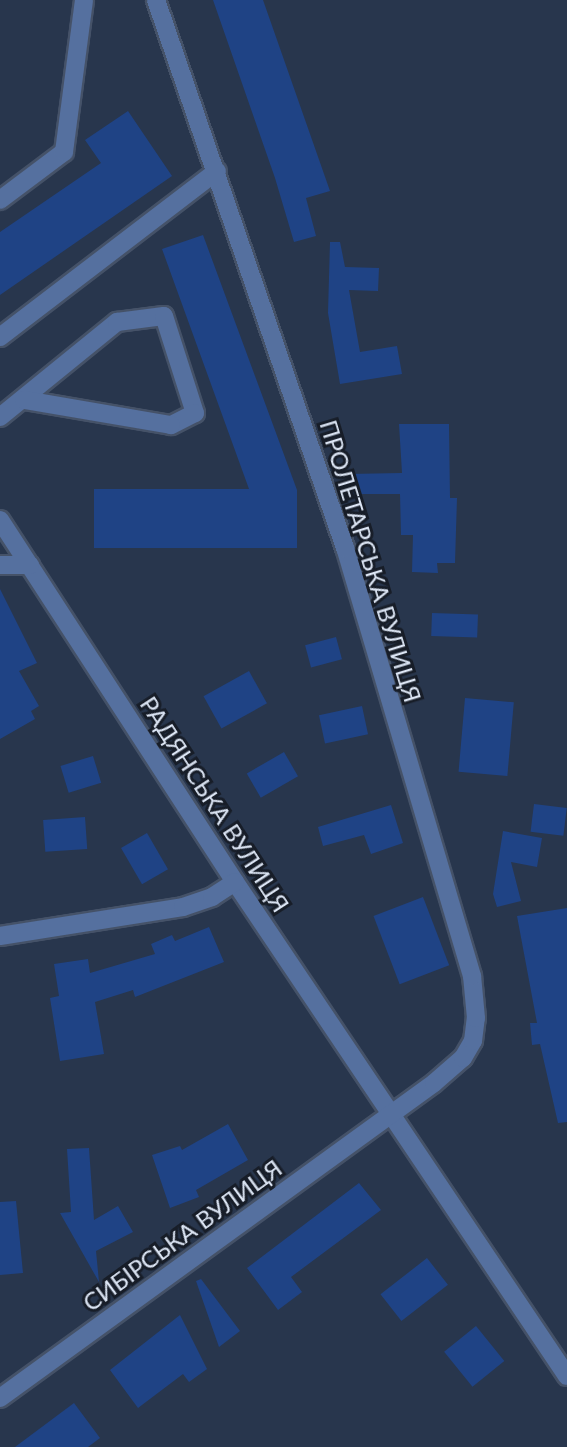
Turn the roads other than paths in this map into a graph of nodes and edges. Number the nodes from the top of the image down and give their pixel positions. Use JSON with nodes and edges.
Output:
{"nodes":[{"id":1,"x":84,"y":0,"type":"edge"},
{"id":2,"x":156,"y":0,"type":"edge"},
{"id":3,"x":217,"y":172,"type":"junction"},
{"id":4,"x":0,"y":200,"type":"edge"},
{"id":5,"x":0,"y":337,"type":"edge"},
{"id":6,"x":24,"y":400,"type":"junction"},
{"id":7,"x":0,"y":417,"type":"edge"},
{"id":8,"x":0,"y":520,"type":"edge"},
{"id":9,"x":0,"y":565,"type":"edge"},
{"id":10,"x":30,"y":565,"type":"junction"},
{"id":11,"x":235,"y":882,"type":"junction"},
{"id":12,"x":0,"y":936,"type":"edge"},
{"id":13,"x":392,"y":1112,"type":"junction"},
{"id":14,"x":567,"y":1376,"type":"edge"},
{"id":15,"x":0,"y":1398,"type":"edge"}],
"edges":[{"from":1,"to":4,"type":"street"},
{"from":2,"to":3,"type":"street","name":"ПРОЛЕТАРСЬКА ВУЛИЦЯ"},
{"from":3,"to":5,"type":"street"},
{"from":3,"to":13,"type":"street","name":"ПРОЛЕТАРСЬКА ВУЛИЦЯ"},
{"from":6,"to":6,"type":"street"},
{"from":6,"to":7,"type":"street"},
{"from":8,"to":10,"type":"street","name":"РАДЯНСЬКА ВУЛИЦЯ"},
{"from":9,"to":10,"type":"street"},
{"from":10,"to":11,"type":"street","name":"РАДЯНСЬКА ВУЛИЦЯ"},
{"from":11,"to":12,"type":"street"},
{"from":11,"to":13,"type":"street","name":"РАДЯНСЬКА ВУЛИЦЯ"},
{"from":13,"to":14,"type":"street","name":"РАДЯНСЬКА ВУЛИЦЯ"},
{"from":13,"to":15,"type":"street","name":"СИБІРСЬКА ВУЛИЦЯ"}]}
